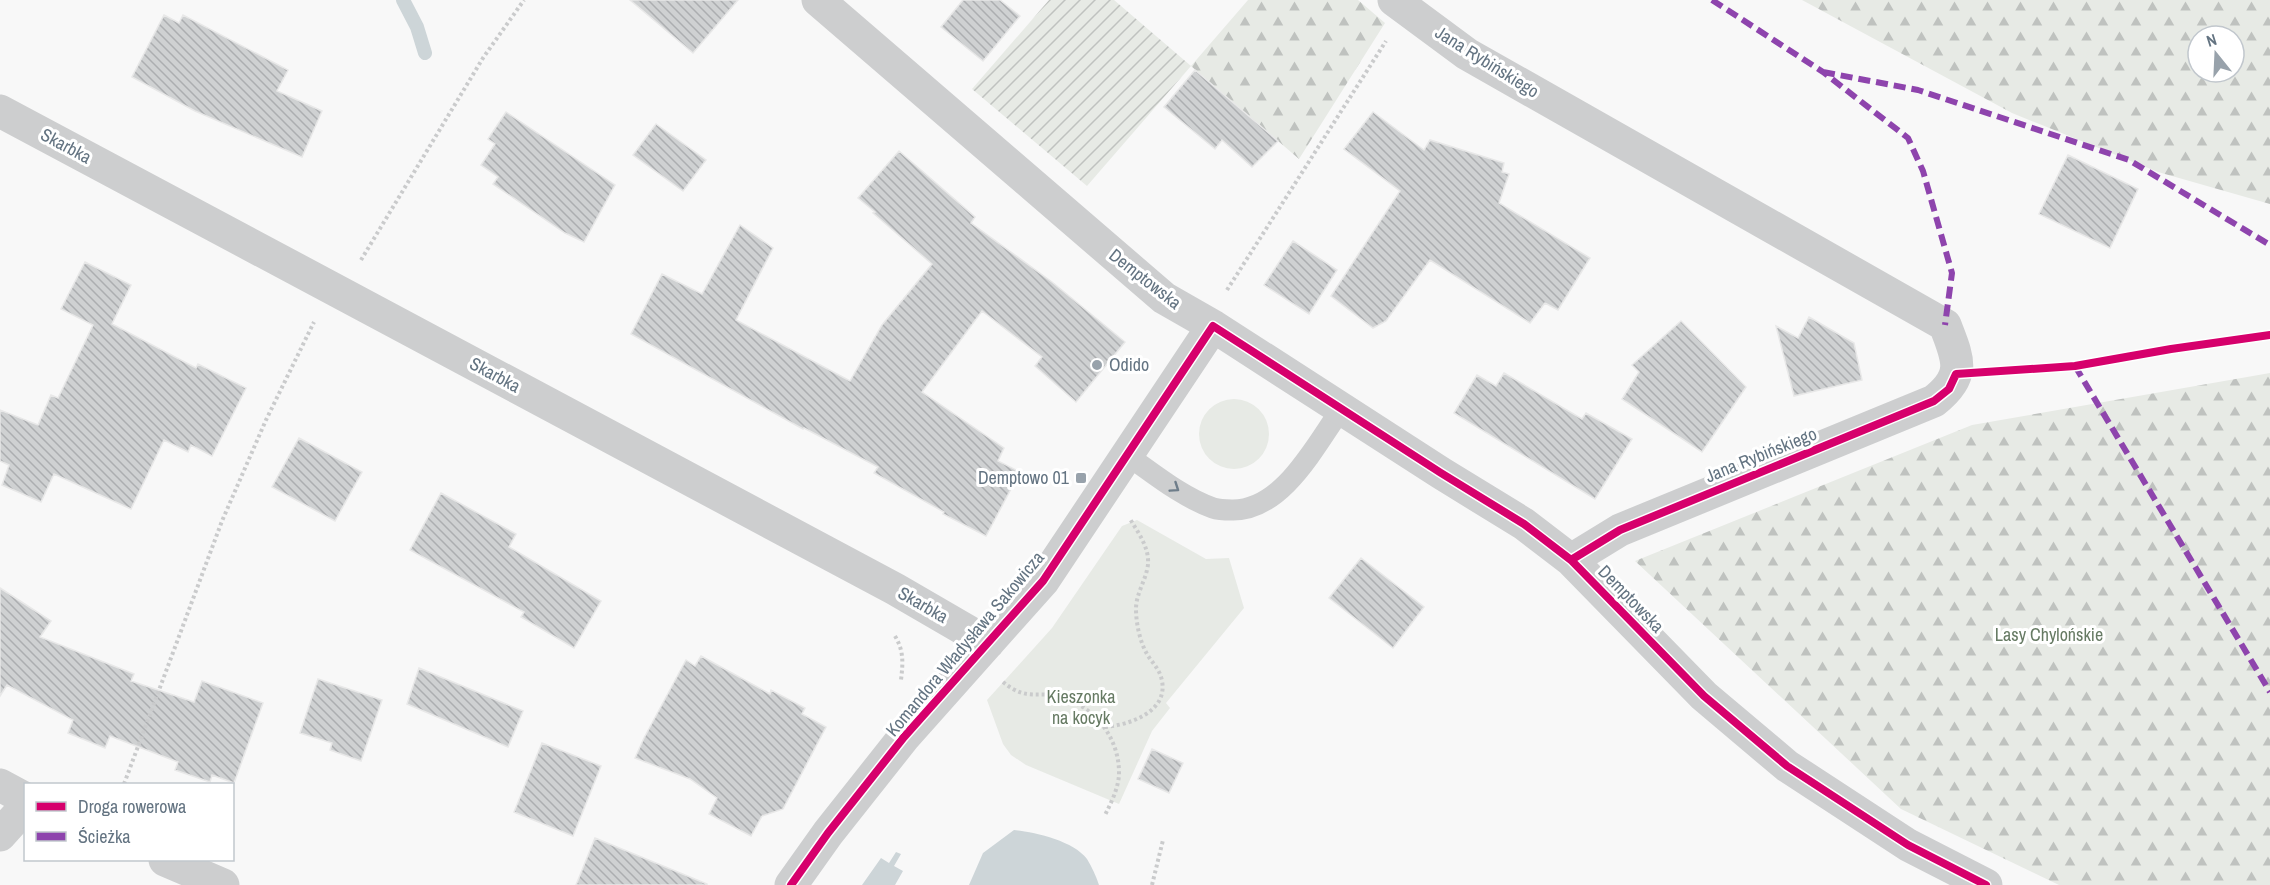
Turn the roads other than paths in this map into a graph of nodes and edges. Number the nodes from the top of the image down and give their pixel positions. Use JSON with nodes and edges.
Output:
{"nodes":[{"id":1,"x":818,"y":0,"type":"edge"},
{"id":2,"x":1393,"y":16,"type":"edge"},
{"id":3,"x":0,"y":111,"type":"edge"},
{"id":4,"x":1213,"y":326,"type":"junction"},
{"id":5,"x":1342,"y":408,"type":"junction"},
{"id":6,"x":1126,"y":455,"type":"junction"},
{"id":7,"x":1571,"y":560,"type":"junction"},
{"id":8,"x":988,"y":643,"type":"junction"},
{"id":9,"x":0,"y":785,"type":"edge"},
{"id":10,"x":24,"y":798,"type":"edge"},
{"id":11,"x":24,"y":808,"type":"edge"},
{"id":12,"x":0,"y":835,"type":"edge"},
{"id":13,"x":167,"y":861,"type":"edge"},
{"id":14,"x":223,"y":885,"type":"edge"},
{"id":15,"x":791,"y":885,"type":"edge"},
{"id":16,"x":1986,"y":885,"type":"edge"}],
"edges":[{"from":1,"to":4,"type":"street","name":"Demptowska"},
{"from":2,"to":7,"type":"street","name":"Jana Rybińskiego"},
{"from":3,"to":8,"type":"street","name":"Skarbka"},
{"from":4,"to":5,"type":"street","name":"Demptowska"},
{"from":4,"to":6,"type":"street","name":"Komandora Władysława Sakowicza"},
{"from":6,"to":5,"type":"lane","one_way":true},
{"from":5,"to":7,"type":"street","name":"Demptowska"},
{"from":6,"to":8,"type":"street","name":"Komandora Władysława Sakowicza"},
{"from":7,"to":16,"type":"street","name":"Demptowska"},
{"from":8,"to":15,"type":"street","name":"Komandora Władysława Sakowicza"},
{"from":9,"to":10,"type":"street"},
{"from":11,"to":12,"type":"street"},
{"from":13,"to":14,"type":"street"}]}
